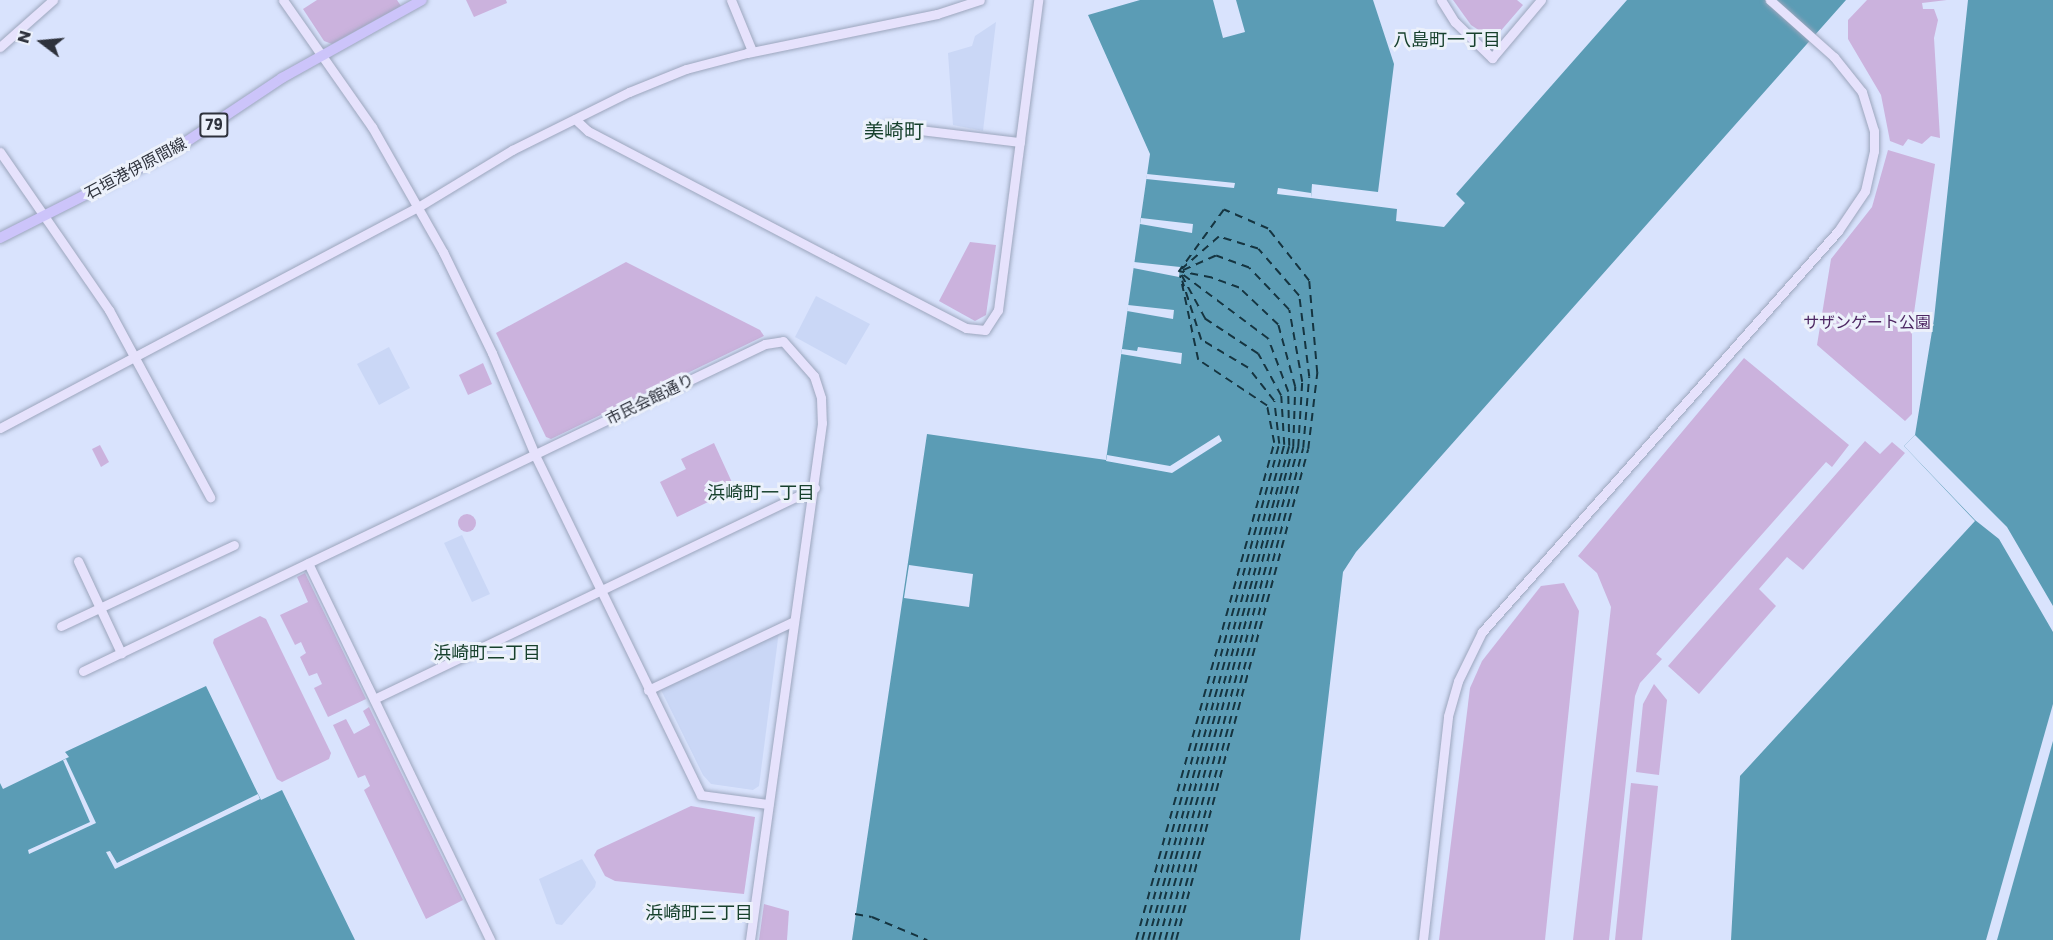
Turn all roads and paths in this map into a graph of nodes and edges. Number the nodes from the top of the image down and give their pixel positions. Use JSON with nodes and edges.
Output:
{"nodes":[{"id":1,"x":53,"y":0,"type":"edge"},
{"id":2,"x":283,"y":0,"type":"edge"},
{"id":3,"x":422,"y":0,"type":"edge"},
{"id":4,"x":730,"y":0,"type":"edge"},
{"id":5,"x":980,"y":0,"type":"edge"},
{"id":6,"x":1029,"y":0,"type":"edge"},
{"id":7,"x":1038,"y":0,"type":"edge"},
{"id":8,"x":1441,"y":0,"type":"edge"},
{"id":9,"x":1541,"y":0,"type":"edge"},
{"id":10,"x":1770,"y":0,"type":"edge"},
{"id":11,"x":1036,"y":19,"type":"junction"},
{"id":12,"x":0,"y":47,"type":"edge"},
{"id":13,"x":752,"y":51,"type":"junction"},
{"id":14,"x":324,"y":55,"type":"junction"},
{"id":15,"x":574,"y":119,"type":"junction"},
{"id":16,"x":887,"y":126,"type":"dead end"},
{"id":17,"x":1020,"y":142,"type":"junction"},
{"id":18,"x":0,"y":152,"type":"edge"},
{"id":19,"x":418,"y":207,"type":"junction"},
{"id":20,"x":42,"y":218,"type":"junction"},
{"id":21,"x":0,"y":238,"type":"edge"},
{"id":22,"x":137,"y":358,"type":"junction"},
{"id":23,"x":0,"y":428,"type":"edge"},
{"id":24,"x":535,"y":455,"type":"junction"},
{"id":25,"x":815,"y":488,"type":"junction"},
{"id":26,"x":210,"y":497,"type":"dead end"},
{"id":27,"x":234,"y":545,"type":"dead end"},
{"id":28,"x":78,"y":561,"type":"dead end"},
{"id":29,"x":308,"y":563,"type":"junction"},
{"id":30,"x":602,"y":590,"type":"junction"},
{"id":31,"x":100,"y":608,"type":"junction"},
{"id":32,"x":794,"y":621,"type":"junction"},
{"id":33,"x":61,"y":626,"type":"dead end"},
{"id":34,"x":121,"y":653,"type":"junction"},
{"id":35,"x":83,"y":671,"type":"dead end"},
{"id":36,"x":648,"y":690,"type":"junction"},
{"id":37,"x":374,"y":699,"type":"junction"},
{"id":38,"x":768,"y":804,"type":"junction"},
{"id":39,"x":489,"y":940,"type":"edge"},
{"id":40,"x":750,"y":940,"type":"edge"},
{"id":41,"x":1423,"y":940,"type":"edge"}],
"edges":[{"from":1,"to":12,"type":"street"},
{"from":2,"to":14,"type":"street"},
{"from":3,"to":14,"type":"main road","name":"石垣港伊原間線","number":"79"},
{"from":4,"to":13,"type":"street"},
{"from":5,"to":13,"type":"street"},
{"from":6,"to":11,"type":"street"},
{"from":7,"to":11,"type":"street"},
{"from":8,"to":9,"type":"street"},
{"from":10,"to":41,"type":"street"},
{"from":11,"to":17,"type":"street"},
{"from":13,"to":15,"type":"street"},
{"from":14,"to":19,"type":"street"},
{"from":14,"to":20,"type":"main road","name":"石垣港伊原間線","number":"79"},
{"from":15,"to":17,"type":"street"},
{"from":15,"to":19,"type":"street"},
{"from":16,"to":17,"type":"street"},
{"from":18,"to":20,"type":"street"},
{"from":19,"to":22,"type":"street"},
{"from":19,"to":24,"type":"street"},
{"from":20,"to":21,"type":"main road","name":"石垣港伊原間線","number":"79"},
{"from":20,"to":22,"type":"street"},
{"from":22,"to":23,"type":"street"},
{"from":22,"to":26,"type":"street"},
{"from":24,"to":25,"type":"street","name":"市民会館通り"},
{"from":24,"to":29,"type":"street","name":"市民会館通り"},
{"from":24,"to":30,"type":"street"},
{"from":25,"to":30,"type":"street"},
{"from":25,"to":32,"type":"street"},
{"from":27,"to":31,"type":"street"},
{"from":28,"to":31,"type":"street"},
{"from":29,"to":34,"type":"street","name":"市民会館通り"},
{"from":29,"to":37,"type":"street"},
{"from":30,"to":36,"type":"street"},
{"from":30,"to":37,"type":"street"},
{"from":31,"to":33,"type":"street"},
{"from":31,"to":34,"type":"street"},
{"from":32,"to":36,"type":"street"},
{"from":32,"to":38,"type":"street"},
{"from":34,"to":35,"type":"street","name":"市民会館通り"},
{"from":36,"to":38,"type":"street"},
{"from":37,"to":39,"type":"street"},
{"from":38,"to":40,"type":"street"}]}
